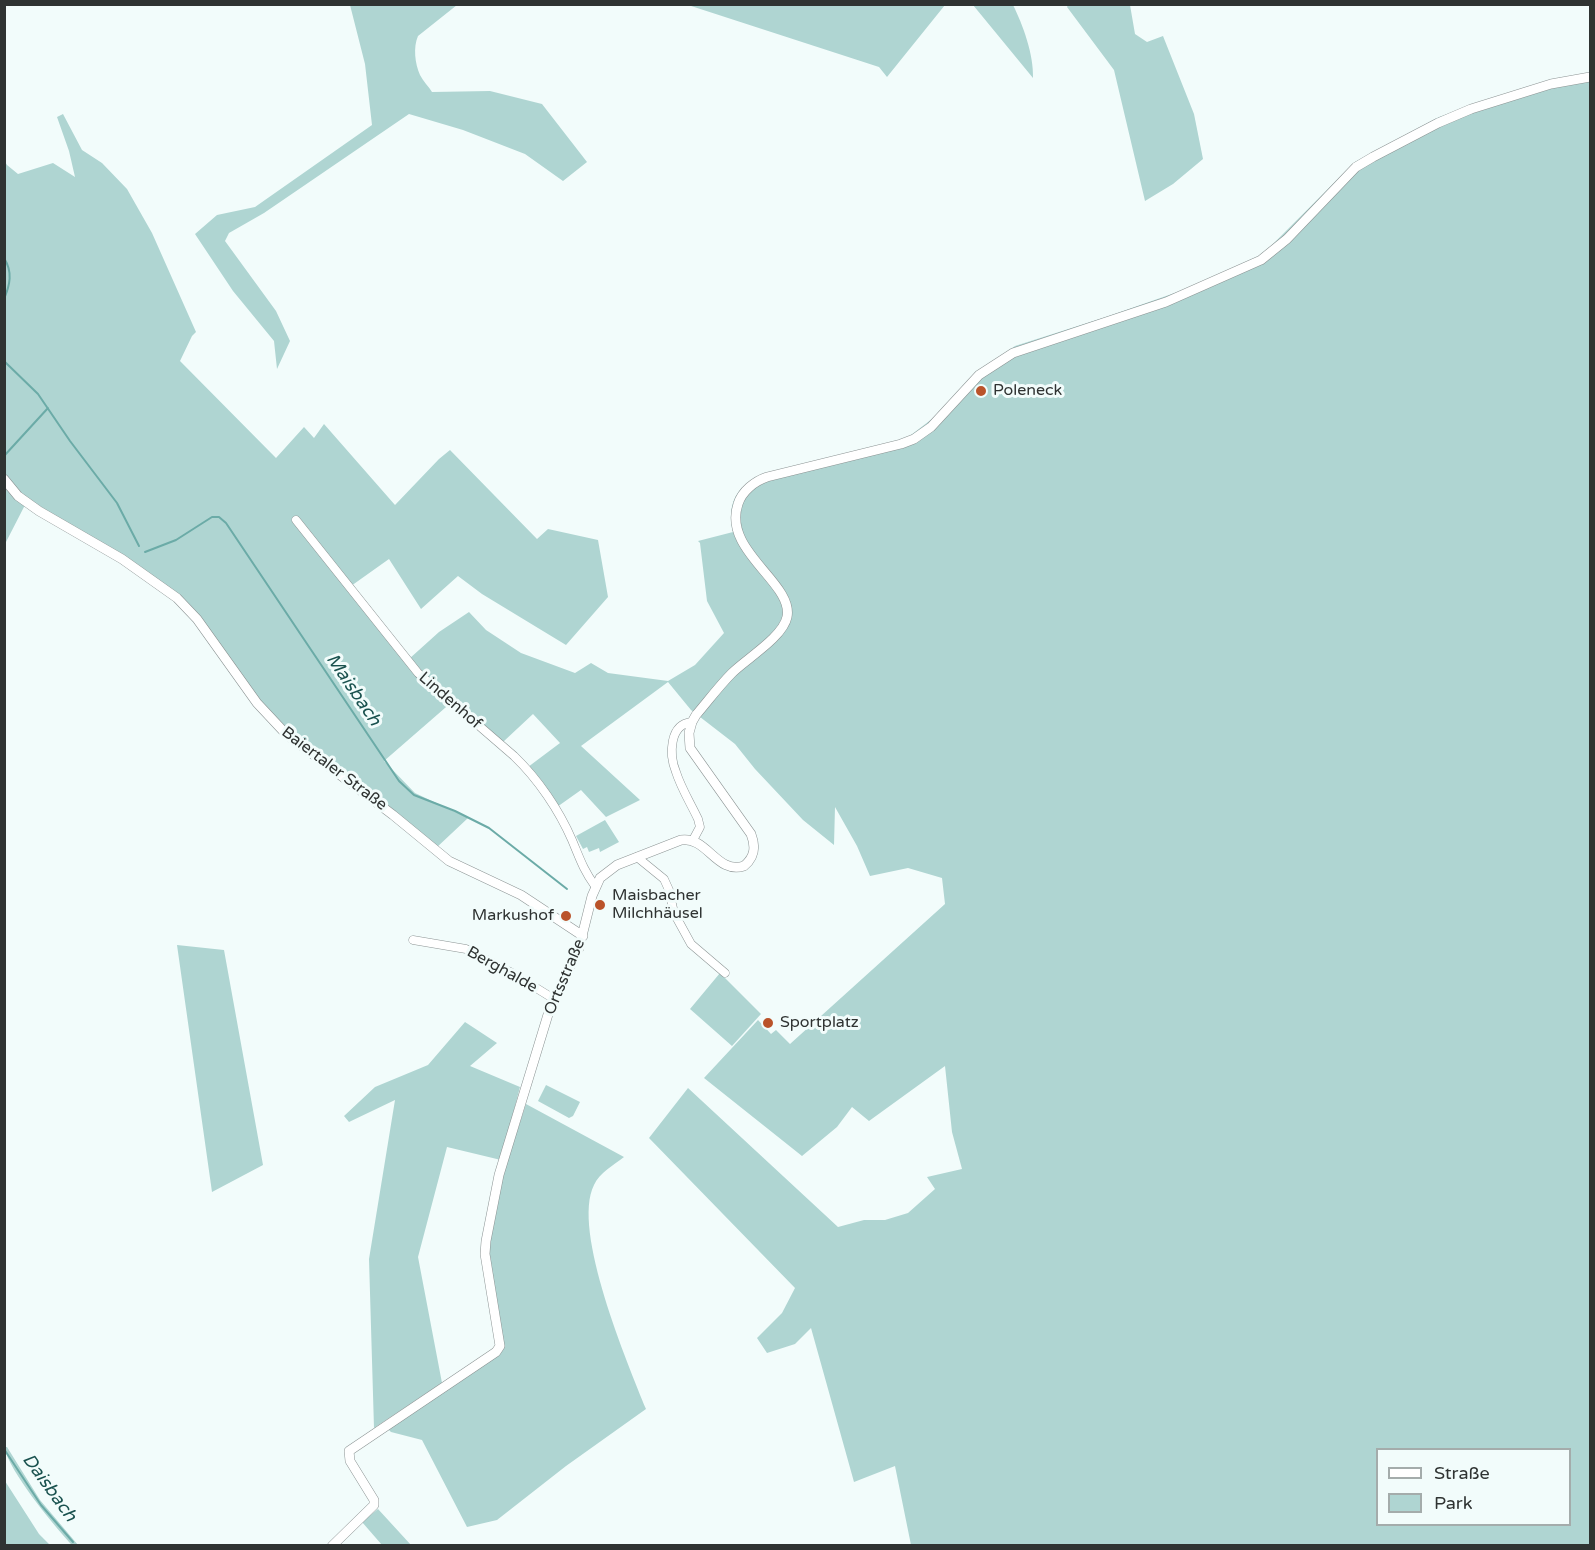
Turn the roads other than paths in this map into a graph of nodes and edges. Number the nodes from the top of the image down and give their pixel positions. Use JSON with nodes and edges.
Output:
{"nodes":[{"id":1,"x":1590,"y":77,"type":"edge"},
{"id":2,"x":4,"y":479,"type":"edge"},
{"id":3,"x":296,"y":520,"type":"dead end"},
{"id":4,"x":694,"y":718,"type":"junction"},
{"id":5,"x":693,"y":840,"type":"junction"},
{"id":6,"x":637,"y":856,"type":"junction"},
{"id":7,"x":595,"y":886,"type":"junction"},
{"id":8,"x":583,"y":936,"type":"junction"},
{"id":9,"x":412,"y":940,"type":"dead end"},
{"id":10,"x":725,"y":973,"type":"dead end"},
{"id":11,"x":554,"y":999,"type":"junction"},
{"id":12,"x":332,"y":1545,"type":"edge"}],
"edges":[{"from":1,"to":4,"type":"street"},
{"from":2,"to":8,"type":"street","name":"Baiertaler Straße"},
{"from":3,"to":7,"type":"street","name":"Lindenhof"},
{"from":4,"to":5,"type":"street"},
{"from":4,"to":5,"type":"street"},
{"from":5,"to":6,"type":"street"},
{"from":6,"to":7,"type":"street"},
{"from":6,"to":10,"type":"street"},
{"from":7,"to":8,"type":"street","name":"Ortsstraße"},
{"from":8,"to":11,"type":"street","name":"Ortsstraße"},
{"from":9,"to":11,"type":"street","name":"Berghalde"},
{"from":11,"to":12,"type":"street","name":"Ortsstraße"}]}
